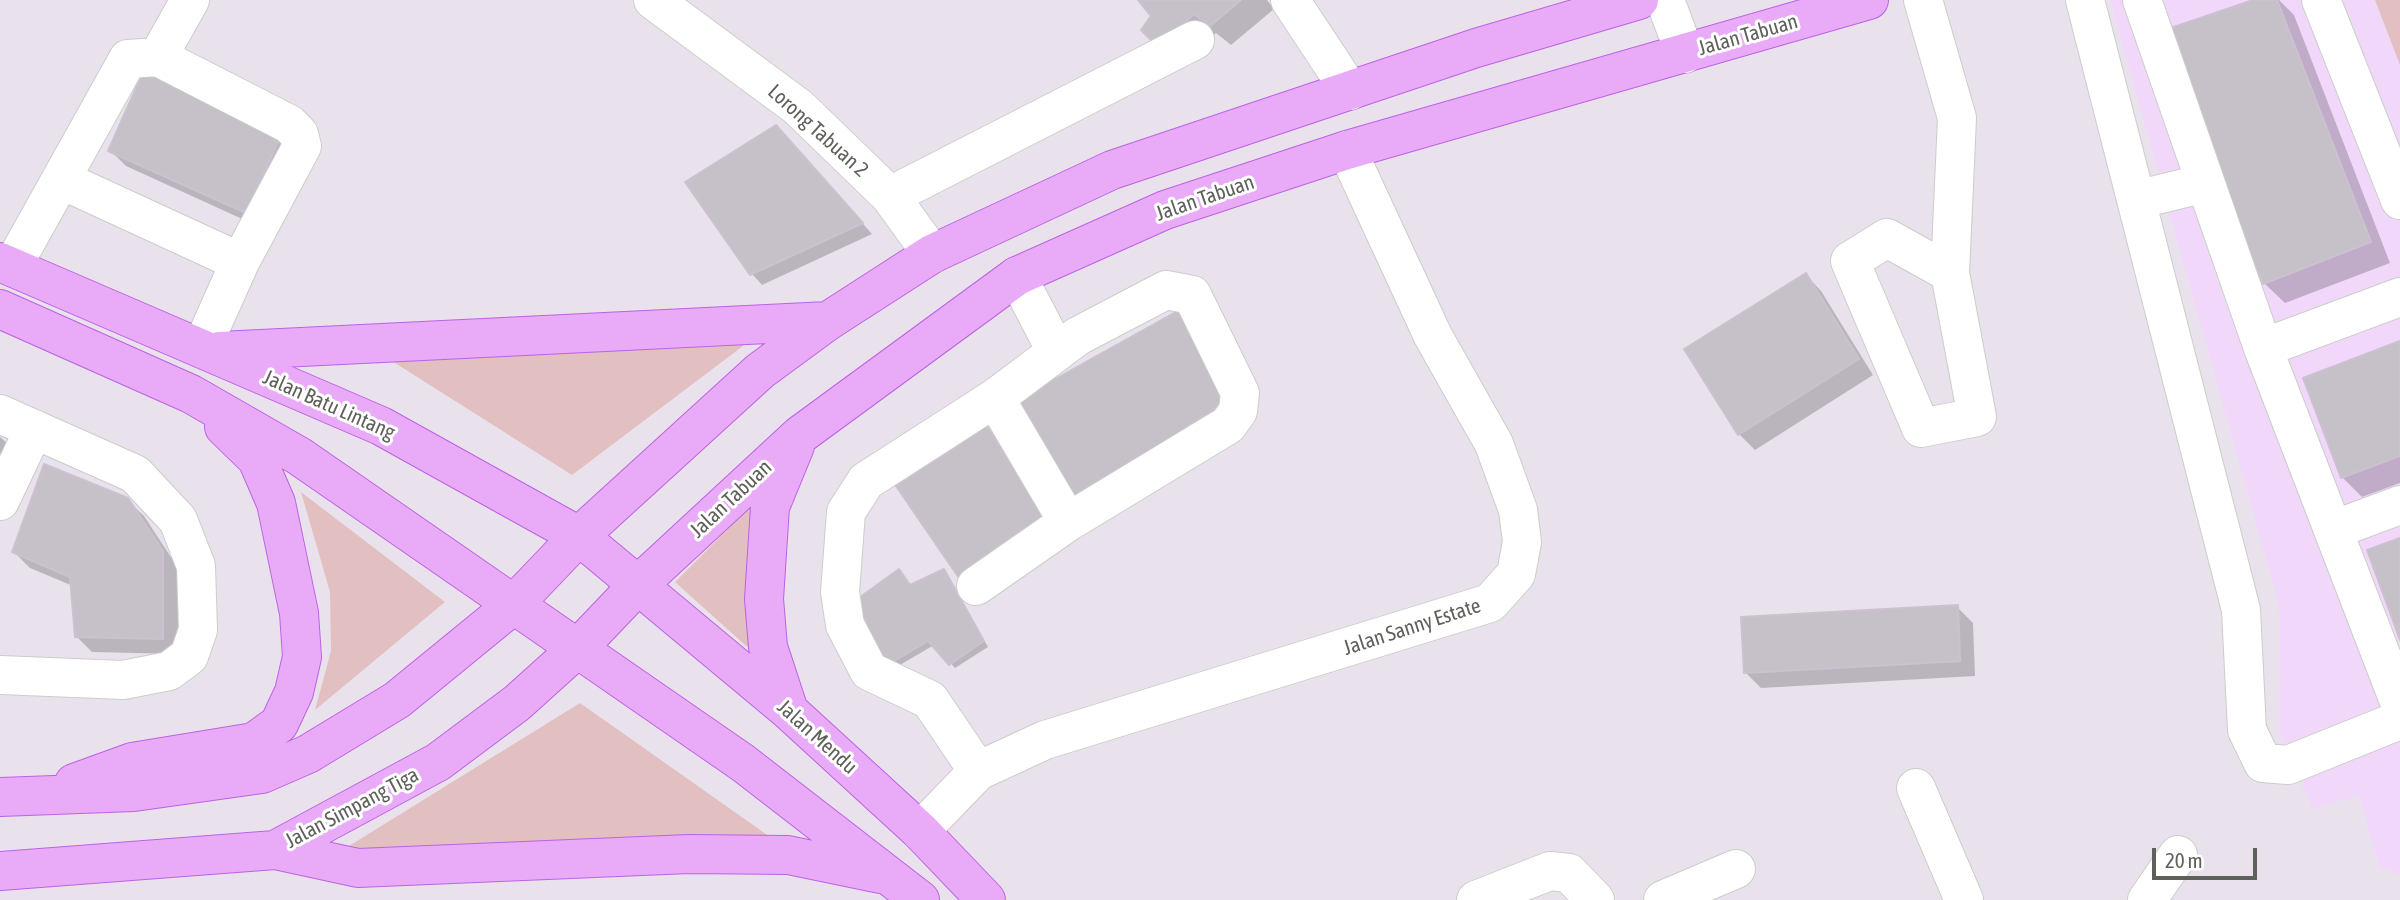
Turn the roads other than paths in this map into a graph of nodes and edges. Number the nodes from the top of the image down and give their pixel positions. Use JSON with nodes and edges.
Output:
{"nodes":[{"id":1,"x":190,"y":0,"type":"edge"},
{"id":2,"x":653,"y":0,"type":"edge"},
{"id":3,"x":1290,"y":0,"type":"edge"},
{"id":4,"x":1639,"y":0,"type":"edge"},
{"id":5,"x":1665,"y":0,"type":"edge"},
{"id":6,"x":1869,"y":0,"type":"edge"},
{"id":7,"x":1923,"y":0,"type":"edge"},
{"id":8,"x":2085,"y":0,"type":"edge"},
{"id":9,"x":2142,"y":0,"type":"edge"},
{"id":10,"x":2321,"y":0,"type":"edge"},
{"id":11,"x":1195,"y":40,"type":"dead end"},
{"id":12,"x":1685,"y":54,"type":"junction"},
{"id":13,"x":159,"y":57,"type":"junction"},
{"id":14,"x":1350,"y":91,"type":"junction"},
{"id":15,"x":1347,"y":150,"type":"junction"},
{"id":16,"x":62,"y":180,"type":"junction"},
{"id":17,"x":2205,"y":183,"type":"junction"},
{"id":18,"x":890,"y":196,"type":"junction"},
{"id":19,"x":2136,"y":200,"type":"junction"},
{"id":20,"x":2400,"y":200,"type":"edge"},
{"id":21,"x":932,"y":254,"type":"junction"},
{"id":22,"x":240,"y":262,"type":"junction"},
{"id":23,"x":6,"y":265,"type":"edge"},
{"id":24,"x":1950,"y":273,"type":"junction"},
{"id":25,"x":1017,"y":276,"type":"junction"},
{"id":26,"x":2400,"y":297,"type":"edge"},
{"id":27,"x":0,"y":309,"type":"edge"},
{"id":28,"x":828,"y":321,"type":"junction"},
{"id":29,"x":2263,"y":348,"type":"junction"},
{"id":30,"x":206,"y":349,"type":"junction"},
{"id":31,"x":1056,"y":351,"type":"junction"},
{"id":32,"x":191,"y":394,"type":"junction"},
{"id":33,"x":995,"y":398,"type":"junction"},
{"id":34,"x":17,"y":422,"type":"edge"},
{"id":35,"x":800,"y":435,"type":"junction"},
{"id":36,"x":0,"y":501,"type":"edge"},
{"id":37,"x":2400,"y":505,"type":"edge"},
{"id":38,"x":1068,"y":522,"type":"junction"},
{"id":39,"x":2333,"y":530,"type":"junction"},
{"id":40,"x":579,"y":536,"type":"junction"},
{"id":41,"x":639,"y":584,"type":"junction"},
{"id":42,"x":976,"y":586,"type":"dead end"},
{"id":43,"x":512,"y":606,"type":"junction"},
{"id":44,"x":578,"y":648,"type":"junction"},
{"id":45,"x":0,"y":675,"type":"edge"},
{"id":46,"x":2400,"y":704,"type":"edge"},
{"id":47,"x":789,"y":711,"type":"junction"},
{"id":48,"x":2400,"y":720,"type":"edge"},
{"id":49,"x":978,"y":771,"type":"junction"},
{"id":50,"x":1916,"y":788,"type":"dead end"},
{"id":51,"x":42,"y":795,"type":"junction"},
{"id":52,"x":0,"y":797,"type":"edge"},
{"id":53,"x":920,"y":831,"type":"junction"},
{"id":54,"x":275,"y":850,"type":"junction"},
{"id":55,"x":2178,"y":855,"type":"dead end"},
{"id":56,"x":1736,"y":869,"type":"dead end"},
{"id":57,"x":0,"y":871,"type":"edge"},
{"id":58,"x":889,"y":875,"type":"junction"},
{"id":59,"x":920,"y":900,"type":"edge"},
{"id":60,"x":986,"y":900,"type":"edge"},
{"id":61,"x":1476,"y":900,"type":"edge"},
{"id":62,"x":1595,"y":900,"type":"edge"},
{"id":63,"x":1663,"y":900,"type":"edge"},
{"id":64,"x":1964,"y":900,"type":"edge"},
{"id":65,"x":2147,"y":900,"type":"edge"}],
"edges":[{"from":1,"to":13,"type":"street"},
{"from":2,"to":18,"type":"street","name":"Lorong Tabuan 2"},
{"from":3,"to":14,"type":"street"},
{"from":4,"to":14,"type":"main road"},
{"from":5,"to":12,"type":"street"},
{"from":6,"to":12,"type":"main road","name":"Jalan Tabuan"},
{"from":7,"to":24,"type":"street"},
{"from":8,"to":19,"type":"street"},
{"from":9,"to":17,"type":"street"},
{"from":10,"to":20,"type":"street"},
{"from":11,"to":18,"type":"street"},
{"from":12,"to":15,"type":"main road","name":"Jalan Tabuan"},
{"from":13,"to":16,"type":"street"},
{"from":13,"to":22,"type":"street"},
{"from":14,"to":21,"type":"main road"},
{"from":15,"to":25,"type":"main road","name":"Jalan Tabuan"},
{"from":15,"to":49,"type":"street","name":"Jalan Sanny Estate"},
{"from":16,"to":22,"type":"street"},
{"from":16,"to":23,"type":"street"},
{"from":17,"to":19,"type":"street"},
{"from":17,"to":29,"type":"street"},
{"from":18,"to":21,"type":"street","name":"Lorong Tabuan 2"},
{"from":19,"to":48,"type":"street"},
{"from":21,"to":28,"type":"main road"},
{"from":22,"to":30,"type":"street"},
{"from":23,"to":30,"type":"main road","name":"Jalan Batu Lintang"},
{"from":24,"to":24,"type":"street"},
{"from":25,"to":31,"type":"street"},
{"from":25,"to":35,"type":"main road","name":"Jalan Tabuan"},
{"from":26,"to":29,"type":"street"},
{"from":27,"to":32,"type":"main road"},
{"from":28,"to":30,"type":"main road"},
{"from":28,"to":40,"type":"main road"},
{"from":29,"to":39,"type":"street"},
{"from":30,"to":40,"type":"main road","name":"Jalan Batu Lintang"},
{"from":31,"to":33,"type":"street"},
{"from":31,"to":38,"type":"street"},
{"from":32,"to":43,"type":"main road"},
{"from":32,"to":51,"type":"main road"},
{"from":33,"to":38,"type":"street"},
{"from":33,"to":49,"type":"street"},
{"from":34,"to":36,"type":"street"},
{"from":34,"to":45,"type":"street"},
{"from":35,"to":41,"type":"main road","name":"Jalan Tabuan"},
{"from":35,"to":47,"type":"main road"},
{"from":37,"to":39,"type":"street"},
{"from":38,"to":42,"type":"street"},
{"from":39,"to":46,"type":"street"},
{"from":40,"to":41,"type":"main road","name":"Jalan Batu Lintang"},
{"from":40,"to":43,"type":"main road"},
{"from":41,"to":44,"type":"main road","name":"Jalan Tabuan"},
{"from":41,"to":47,"type":"main road","name":"Jalan Mendu"},
{"from":43,"to":44,"type":"main road"},
{"from":43,"to":51,"type":"main road"},
{"from":44,"to":54,"type":"main road","name":"Jalan Simpang Tiga"},
{"from":44,"to":58,"type":"main road"},
{"from":47,"to":53,"type":"main road","name":"Jalan Mendu"},
{"from":49,"to":53,"type":"street","name":"Jalan Sanny Estate"},
{"from":50,"to":64,"type":"street"},
{"from":51,"to":52,"type":"main road"},
{"from":53,"to":60,"type":"main road","name":"Jalan Mendu"},
{"from":54,"to":57,"type":"main road","name":"Jalan Simpang Tiga"},
{"from":54,"to":58,"type":"main road"},
{"from":55,"to":65,"type":"street"},
{"from":56,"to":63,"type":"street"},
{"from":58,"to":59,"type":"main road"},
{"from":61,"to":62,"type":"street"}]}
